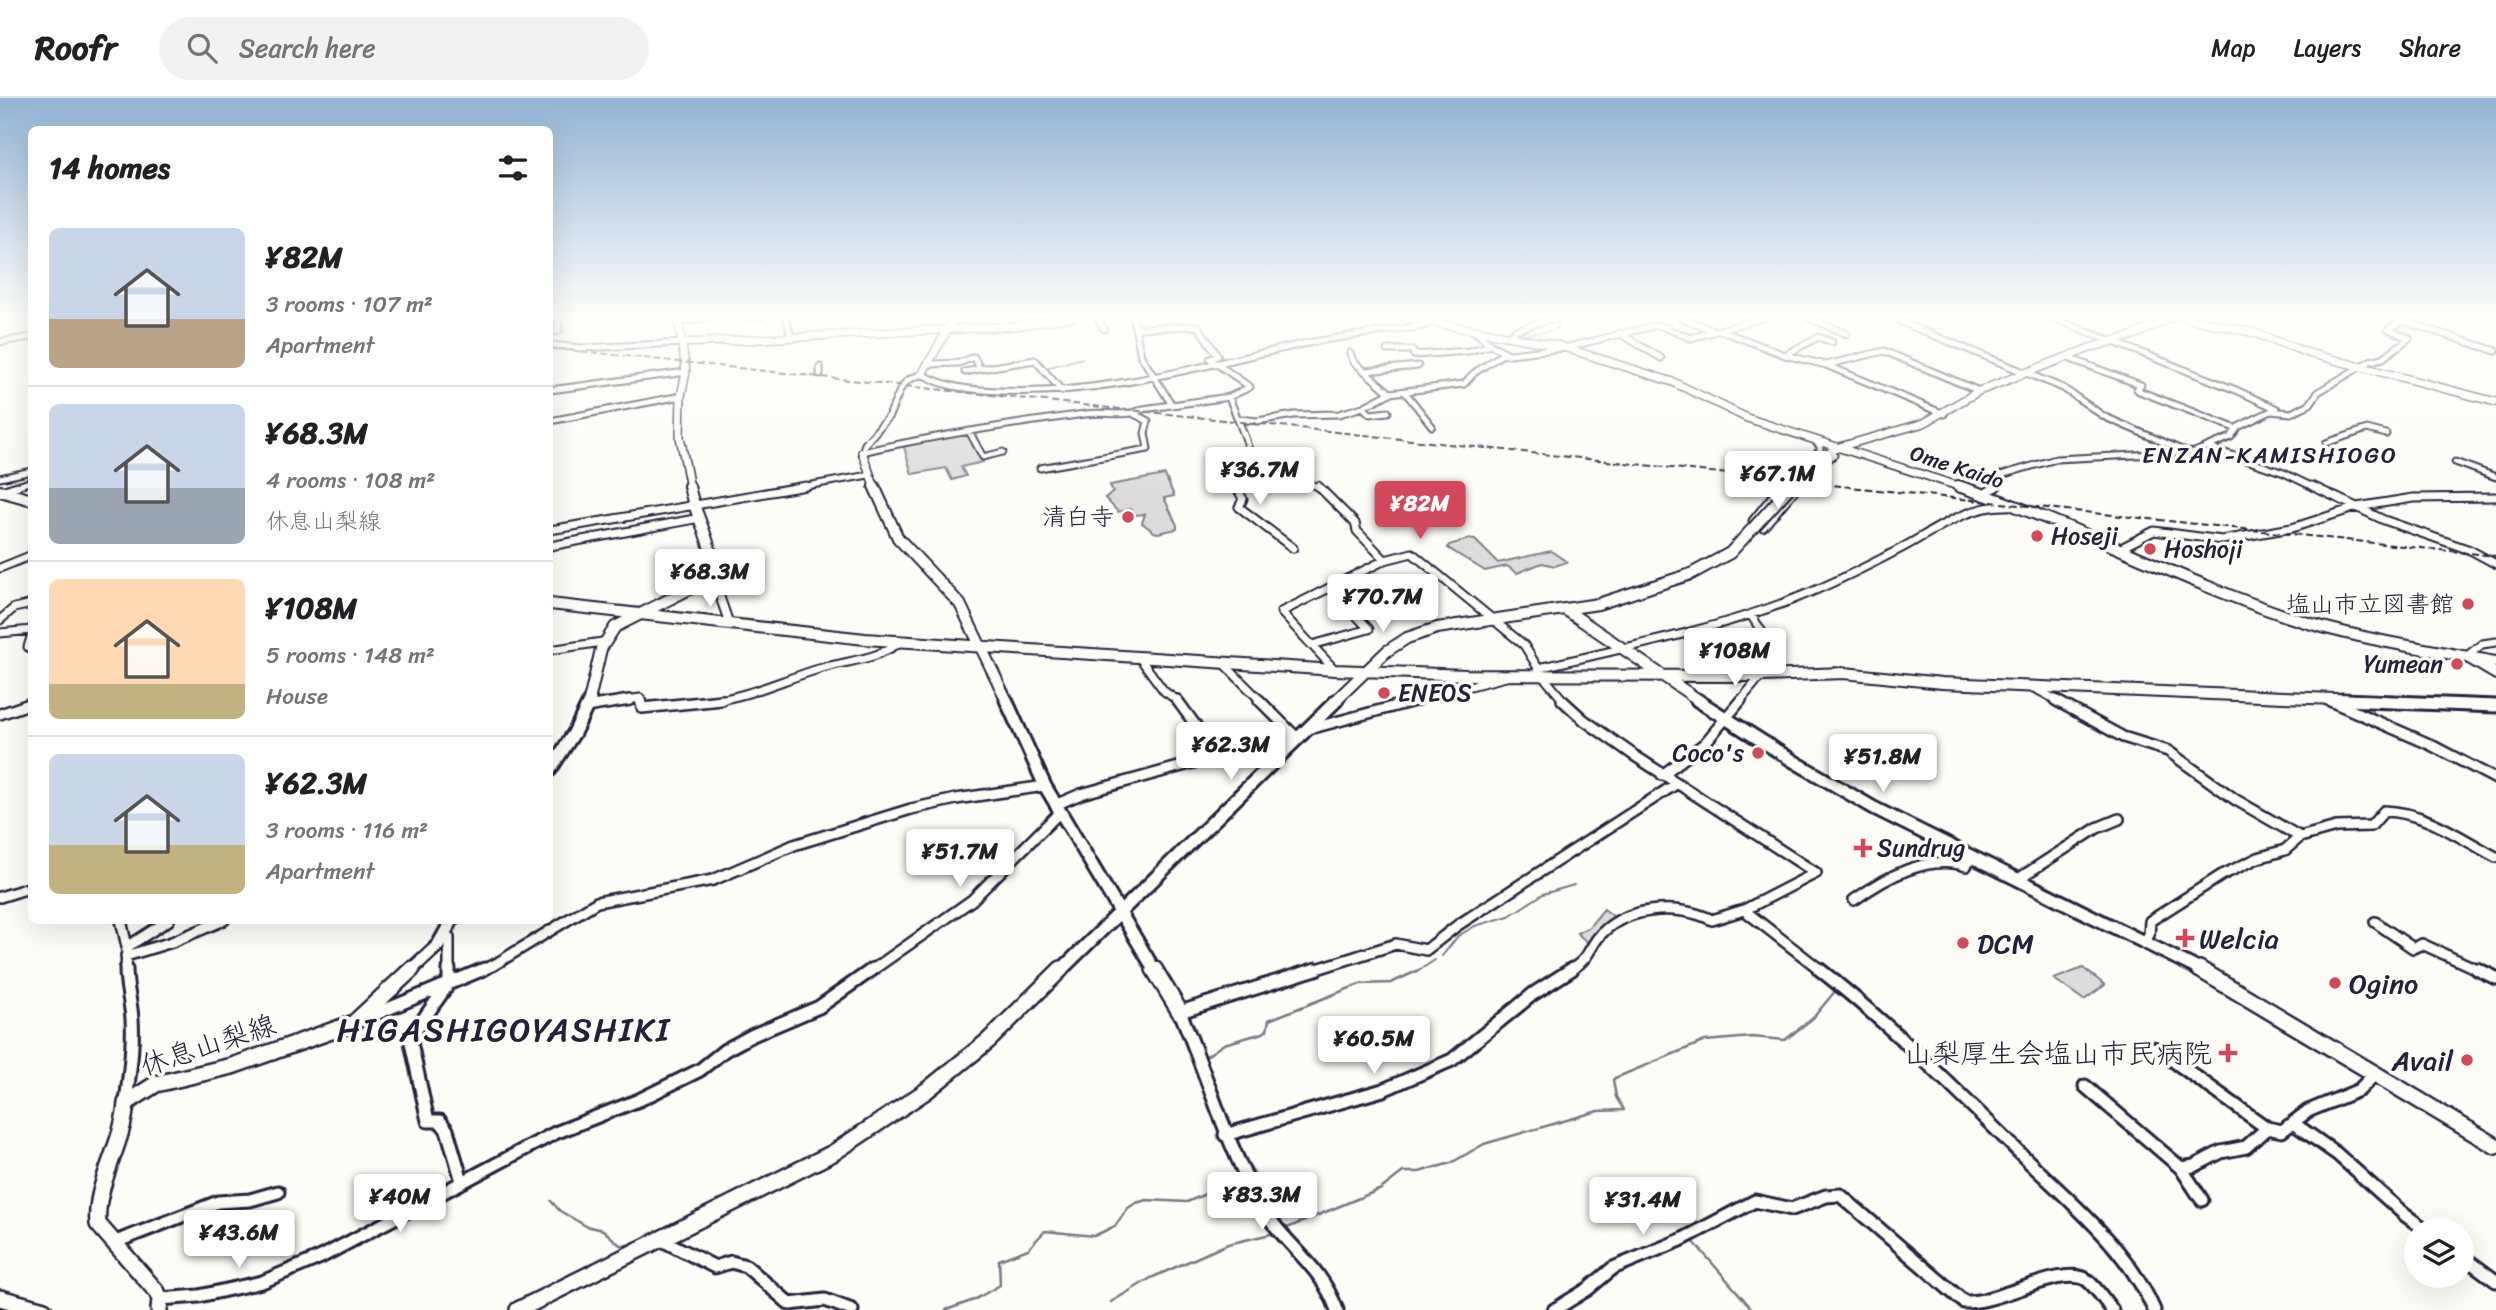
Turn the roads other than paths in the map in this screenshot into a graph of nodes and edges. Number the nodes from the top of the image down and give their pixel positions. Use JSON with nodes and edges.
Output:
{"nodes":[{"id":1,"x":674,"y":374,"type":"edge"},
{"id":2,"x":686,"y":374,"type":"edge"},
{"id":3,"x":922,"y":374,"type":"joint"},
{"id":4,"x":1046,"y":374,"type":"edge"},
{"id":5,"x":1151,"y":374,"type":"edge"},
{"id":6,"x":1170,"y":374,"type":"edge"},
{"id":7,"x":1231,"y":374,"type":"edge"},
{"id":8,"x":1368,"y":374,"type":"edge"},
{"id":9,"x":1476,"y":374,"type":"edge"},
{"id":10,"x":1646,"y":374,"type":"edge"},
{"id":11,"x":1847,"y":374,"type":"edge"},
{"id":12,"x":1938,"y":374,"type":"edge"},
{"id":13,"x":2026,"y":374,"type":"edge"},
{"id":14,"x":2029,"y":374,"type":"edge"},
{"id":15,"x":2110,"y":374,"type":"edge"},
{"id":16,"x":2193,"y":374,"type":"edge"},
{"id":17,"x":2351,"y":374,"type":"edge"},
{"id":18,"x":2383,"y":374,"type":"edge"},
{"id":19,"x":1153,"y":377,"type":"junction"},
{"id":20,"x":553,"y":390,"type":"edge"},
{"id":21,"x":1062,"y":391,"type":"junction"},
{"id":22,"x":1979,"y":391,"type":"junction"},
{"id":23,"x":1405,"y":392,"type":"junction"},
{"id":24,"x":1390,"y":393,"type":"junction"},
{"id":25,"x":681,"y":396,"type":"junction"},
{"id":26,"x":1229,"y":397,"type":"junction"},
{"id":27,"x":2496,"y":402,"type":"edge"},
{"id":28,"x":1172,"y":405,"type":"junction"},
{"id":29,"x":1363,"y":407,"type":"junction"},
{"id":30,"x":2281,"y":411,"type":"junction"},
{"id":31,"x":1388,"y":412,"type":"dead end"},
{"id":32,"x":1134,"y":414,"type":"junction"},
{"id":33,"x":1944,"y":414,"type":"junction"},
{"id":34,"x":1239,"y":419,"type":"junction"},
{"id":35,"x":553,"y":420,"type":"edge"},
{"id":36,"x":1432,"y":426,"type":"dead end"},
{"id":37,"x":2237,"y":429,"type":"junction"},
{"id":38,"x":970,"y":430,"type":"junction"},
{"id":39,"x":2386,"y":434,"type":"dead end"},
{"id":40,"x":1813,"y":439,"type":"junction"},
{"id":41,"x":2326,"y":443,"type":"dead end"},
{"id":42,"x":2207,"y":447,"type":"junction"},
{"id":43,"x":1834,"y":449,"type":"junction"},
{"id":44,"x":862,"y":452,"type":"junction"},
{"id":45,"x":1003,"y":452,"type":"dead end"},
{"id":46,"x":2187,"y":453,"type":"junction"},
{"id":47,"x":1253,"y":454,"type":"junction"},
{"id":48,"x":2455,"y":462,"type":"dead end"},
{"id":49,"x":1040,"y":468,"type":"dead end"},
{"id":50,"x":28,"y":472,"type":"edge"},
{"id":51,"x":869,"y":475,"type":"junction"},
{"id":52,"x":2496,"y":477,"type":"edge"},
{"id":53,"x":0,"y":478,"type":"edge"},
{"id":54,"x":28,"y":482,"type":"edge"},
{"id":55,"x":1,"y":491,"type":"edge"},
{"id":56,"x":1984,"y":494,"type":"junction"},
{"id":57,"x":2496,"y":497,"type":"edge"},
{"id":58,"x":28,"y":498,"type":"edge"},
{"id":59,"x":693,"y":505,"type":"junction"},
{"id":60,"x":2021,"y":507,"type":"junction"},
{"id":61,"x":2357,"y":507,"type":"junction"},
{"id":62,"x":700,"y":518,"type":"junction"},
{"id":63,"x":1757,"y":525,"type":"junction"},
{"id":64,"x":553,"y":529,"type":"edge"},
{"id":65,"x":553,"y":545,"type":"edge"},
{"id":66,"x":1293,"y":548,"type":"dead end"},
{"id":67,"x":2121,"y":548,"type":"junction"},
{"id":68,"x":28,"y":557,"type":"edge"},
{"id":69,"x":1385,"y":560,"type":"junction"},
{"id":70,"x":2496,"y":564,"type":"edge"},
{"id":71,"x":0,"y":568,"type":"edge"},
{"id":72,"x":713,"y":577,"type":"junction"},
{"id":73,"x":1330,"y":588,"type":"junction"},
{"id":74,"x":553,"y":604,"type":"edge"},
{"id":75,"x":28,"y":605,"type":"edge"},
{"id":76,"x":1566,"y":610,"type":"junction"},
{"id":77,"x":641,"y":614,"type":"junction"},
{"id":78,"x":1751,"y":615,"type":"junction"},
{"id":79,"x":1495,"y":619,"type":"junction"},
{"id":80,"x":0,"y":620,"type":"edge"},
{"id":81,"x":729,"y":623,"type":"junction"},
{"id":82,"x":28,"y":632,"type":"edge"},
{"id":83,"x":0,"y":633,"type":"edge"},
{"id":84,"x":902,"y":641,"type":"junction"},
{"id":85,"x":602,"y":642,"type":"junction"},
{"id":86,"x":2496,"y":642,"type":"edge"},
{"id":87,"x":1312,"y":645,"type":"junction"},
{"id":88,"x":982,"y":646,"type":"junction"},
{"id":89,"x":1623,"y":649,"type":"junction"},
{"id":90,"x":553,"y":650,"type":"edge"},
{"id":91,"x":2467,"y":656,"type":"junction"},
{"id":92,"x":1139,"y":657,"type":"junction"},
{"id":93,"x":1222,"y":662,"type":"junction"},
{"id":94,"x":2496,"y":662,"type":"edge"},
{"id":95,"x":1335,"y":670,"type":"junction"},
{"id":96,"x":1368,"y":672,"type":"junction"},
{"id":97,"x":1539,"y":673,"type":"junction"},
{"id":98,"x":2496,"y":674,"type":"edge"},
{"id":99,"x":1510,"y":675,"type":"junction"},
{"id":100,"x":1664,"y":676,"type":"junction"},
{"id":101,"x":1763,"y":676,"type":"junction"},
{"id":102,"x":2031,"y":687,"type":"junction"},
{"id":103,"x":2326,"y":699,"type":"junction"},
{"id":104,"x":28,"y":703,"type":"edge"},
{"id":105,"x":2496,"y":706,"type":"edge"},
{"id":106,"x":586,"y":707,"type":"junction"},
{"id":107,"x":0,"y":714,"type":"edge"},
{"id":108,"x":1728,"y":718,"type":"junction"},
{"id":109,"x":1302,"y":733,"type":"junction"},
{"id":110,"x":1210,"y":745,"type":"dead end"},
{"id":111,"x":553,"y":765,"type":"edge"},
{"id":112,"x":1662,"y":775,"type":"junction"},
{"id":113,"x":2496,"y":779,"type":"edge"},
{"id":114,"x":1676,"y":784,"type":"junction"},
{"id":115,"x":1045,"y":786,"type":"junction"},
{"id":116,"x":1057,"y":808,"type":"junction"},
{"id":117,"x":2119,"y":820,"type":"dead end"},
{"id":118,"x":2300,"y":837,"type":"junction"},
{"id":119,"x":1972,"y":857,"type":"junction"},
{"id":120,"x":2496,"y":857,"type":"edge"},
{"id":121,"x":2018,"y":879,"type":"junction"},
{"id":122,"x":28,"y":888,"type":"edge"},
{"id":123,"x":0,"y":897,"type":"edge"},
{"id":124,"x":1854,"y":900,"type":"dead end"},
{"id":125,"x":1744,"y":910,"type":"junction"},
{"id":126,"x":1122,"y":911,"type":"junction"},
{"id":127,"x":2375,"y":922,"type":"dead end"},
{"id":128,"x":122,"y":924,"type":"edge"},
{"id":129,"x":164,"y":924,"type":"edge"},
{"id":130,"x":215,"y":924,"type":"edge"},
{"id":131,"x":449,"y":927,"type":"edge"},
{"id":132,"x":2145,"y":940,"type":"junction"},
{"id":133,"x":127,"y":951,"type":"junction"},
{"id":134,"x":2496,"y":978,"type":"edge"},
{"id":135,"x":449,"y":983,"type":"junction"},
{"id":136,"x":1180,"y":1012,"type":"junction"},
{"id":137,"x":354,"y":1023,"type":"junction"},
{"id":138,"x":2139,"y":1045,"type":"dead end"},
{"id":139,"x":2376,"y":1073,"type":"junction"},
{"id":140,"x":2085,"y":1086,"type":"dead end"},
{"id":141,"x":126,"y":1103,"type":"junction"},
{"id":142,"x":2293,"y":1123,"type":"junction"},
{"id":143,"x":2267,"y":1128,"type":"junction"},
{"id":144,"x":1230,"y":1134,"type":"junction"},
{"id":145,"x":2496,"y":1146,"type":"edge"},
{"id":146,"x":2181,"y":1168,"type":"junction"},
{"id":147,"x":462,"y":1181,"type":"junction"},
{"id":148,"x":278,"y":1192,"type":"dead end"},
{"id":149,"x":2202,"y":1200,"type":"dead end"},
{"id":150,"x":2409,"y":1218,"type":"edge"},
{"id":151,"x":662,"y":1240,"type":"junction"},
{"id":152,"x":113,"y":1243,"type":"junction"},
{"id":153,"x":2474,"y":1264,"type":"edge"},
{"id":154,"x":2496,"y":1280,"type":"edge"},
{"id":155,"x":0,"y":1298,"type":"edge"},
{"id":156,"x":159,"y":1305,"type":"edge"},
{"id":157,"x":44,"y":1310,"type":"edge"},
{"id":158,"x":518,"y":1310,"type":"edge"},
{"id":159,"x":852,"y":1310,"type":"edge"},
{"id":160,"x":1337,"y":1310,"type":"edge"},
{"id":161,"x":1554,"y":1310,"type":"edge"},
{"id":162,"x":2112,"y":1310,"type":"edge"},
{"id":163,"x":2154,"y":1310,"type":"edge"}],
"edges":[{"from":1,"to":20,"type":"street"},
{"from":2,"to":25,"type":"street"},
{"from":3,"to":21,"type":"street"},
{"from":3,"to":44,"type":"street"},
{"from":4,"to":21,"type":"street"},
{"from":5,"to":19,"type":"street"},
{"from":6,"to":19,"type":"street"},
{"from":7,"to":26,"type":"street"},
{"from":8,"to":24,"type":"street"},
{"from":9,"to":23,"type":"street"},
{"from":10,"to":40,"type":"street","name":"Ome Kaido"},
{"from":11,"to":33,"type":"street"},
{"from":12,"to":22,"type":"street"},
{"from":13,"to":22,"type":"street"},
{"from":14,"to":46,"type":"street"},
{"from":15,"to":37,"type":"street"},
{"from":16,"to":30,"type":"street"},
{"from":17,"to":30,"type":"street"},
{"from":18,"to":27,"type":"street"},
{"from":19,"to":21,"type":"street"},
{"from":19,"to":28,"type":"street"},
{"from":22,"to":33,"type":"street"},
{"from":23,"to":24,"type":"street"},
{"from":23,"to":36,"type":"street"},
{"from":24,"to":29,"type":"street"},
{"from":25,"to":35,"type":"street"},
{"from":25,"to":59,"type":"street"},
{"from":26,"to":28,"type":"street"},
{"from":26,"to":34,"type":"street"},
{"from":28,"to":32,"type":"street"},
{"from":29,"to":31,"type":"street"},
{"from":29,"to":34,"type":"street"},
{"from":30,"to":37,"type":"street"},
{"from":32,"to":38,"type":"street"},
{"from":32,"to":49,"type":"street"},
{"from":33,"to":43,"type":"street"},
{"from":34,"to":47,"type":"street"},
{"from":37,"to":42,"type":"street"},
{"from":38,"to":44,"type":"street"},
{"from":38,"to":45,"type":"street"},
{"from":39,"to":41,"type":"street"},
{"from":40,"to":43,"type":"street","name":"Ome Kaido"},
{"from":40,"to":43,"type":"street"},
{"from":42,"to":46,"type":"street"},
{"from":42,"to":61,"type":"street"},
{"from":43,"to":56,"type":"street","name":"Ome Kaido"},
{"from":43,"to":63,"type":"street","bridge":true},
{"from":44,"to":51,"type":"street"},
{"from":46,"to":56,"type":"street"},
{"from":47,"to":66,"type":"street"},
{"from":47,"to":69,"type":"street"},
{"from":48,"to":52,"type":"street"},
{"from":50,"to":53,"type":"street"},
{"from":51,"to":59,"type":"street"},
{"from":51,"to":88,"type":"street"},
{"from":54,"to":55,"type":"street"},
{"from":55,"to":58,"type":"street"},
{"from":56,"to":60,"type":"street","name":"Ome Kaido"},
{"from":57,"to":61,"type":"street"},
{"from":59,"to":62,"type":"street"},
{"from":59,"to":64,"type":"street"},
{"from":60,"to":67,"type":"street","name":"Ome Kaido"},
{"from":60,"to":78,"type":"street"},
{"from":61,"to":67,"type":"street"},
{"from":61,"to":70,"type":"street"},
{"from":62,"to":65,"type":"street"},
{"from":62,"to":72,"type":"street"},
{"from":63,"to":63,"type":"street"},
{"from":63,"to":76,"type":"street"},
{"from":67,"to":91,"type":"street","name":"Ome Kaido"},
{"from":68,"to":71,"type":"street"},
{"from":69,"to":73,"type":"street"},
{"from":69,"to":79,"type":"street"},
{"from":72,"to":77,"type":"street"},
{"from":72,"to":81,"type":"street"},
{"from":73,"to":87,"type":"street"},
{"from":73,"to":87,"type":"street"},
{"from":74,"to":77,"type":"street"},
{"from":75,"to":80,"type":"street"},
{"from":76,"to":79,"type":"street"},
{"from":76,"to":89,"type":"street"},
{"from":77,"to":81,"type":"street"},
{"from":77,"to":85,"type":"street"},
{"from":78,"to":89,"type":"street"},
{"from":78,"to":101,"type":"street"},
{"from":79,"to":96,"type":"street"},
{"from":79,"to":97,"type":"street"},
{"from":81,"to":84,"type":"street"},
{"from":82,"to":83,"type":"street"},
{"from":84,"to":88,"type":"street"},
{"from":84,"to":106,"type":"street"},
{"from":85,"to":90,"type":"street"},
{"from":85,"to":106,"type":"street"},
{"from":86,"to":91,"type":"street"},
{"from":87,"to":95,"type":"street"},
{"from":88,"to":92,"type":"street"},
{"from":88,"to":115,"type":"street"},
{"from":89,"to":97,"type":"street"},
{"from":89,"to":100,"type":"street"},
{"from":91,"to":94,"type":"street","name":"Ome Kaido"},
{"from":91,"to":98,"type":"street"},
{"from":92,"to":93,"type":"street"},
{"from":92,"to":110,"type":"street"},
{"from":93,"to":95,"type":"street"},
{"from":93,"to":109,"type":"street"},
{"from":95,"to":96,"type":"street"},
{"from":96,"to":99,"type":"street"},
{"from":96,"to":109,"type":"street"},
{"from":97,"to":99,"type":"street"},
{"from":97,"to":100,"type":"street"},
{"from":97,"to":112,"type":"street"},
{"from":99,"to":109,"type":"street"},
{"from":100,"to":101,"type":"street"},
{"from":100,"to":108,"type":"street"},
{"from":101,"to":102,"type":"street"},
{"from":101,"to":108,"type":"street"},
{"from":102,"to":103,"type":"street"},
{"from":102,"to":118,"type":"street"},
{"from":103,"to":105,"type":"street"},
{"from":103,"to":113,"type":"street"},
{"from":104,"to":107,"type":"street"},
{"from":106,"to":111,"type":"street"},
{"from":108,"to":112,"type":"street"},
{"from":108,"to":119,"type":"street"},
{"from":109,"to":116,"type":"street"},
{"from":109,"to":126,"type":"street"},
{"from":112,"to":114,"type":"street"},
{"from":114,"to":125,"type":"street"},
{"from":114,"to":136,"type":"street"},
{"from":115,"to":116,"type":"street"},
{"from":115,"to":135,"type":"street"},
{"from":116,"to":126,"type":"street"},
{"from":116,"to":147,"type":"street"},
{"from":117,"to":121,"type":"street"},
{"from":118,"to":120,"type":"street"},
{"from":118,"to":132,"type":"street"},
{"from":119,"to":121,"type":"street"},
{"from":119,"to":124,"type":"street"},
{"from":121,"to":132,"type":"street"},
{"from":122,"to":123,"type":"street"},
{"from":125,"to":144,"type":"street"},
{"from":125,"to":163,"type":"street"},
{"from":126,"to":136,"type":"street"},
{"from":126,"to":151,"type":"street"},
{"from":127,"to":134,"type":"street"},
{"from":128,"to":133,"type":"street"},
{"from":129,"to":133,"type":"street"},
{"from":130,"to":133,"type":"street"},
{"from":131,"to":135,"type":"street"},
{"from":131,"to":137,"type":"street","name":"休息山梨線"},
{"from":132,"to":139,"type":"street"},
{"from":133,"to":141,"type":"street"},
{"from":135,"to":137,"type":"street"},
{"from":135,"to":147,"type":"street"},
{"from":136,"to":144,"type":"street"},
{"from":137,"to":141,"type":"street","name":"休息山梨線"},
{"from":138,"to":143,"type":"street"},
{"from":139,"to":142,"type":"street"},
{"from":139,"to":145,"type":"street"},
{"from":140,"to":146,"type":"street"},
{"from":141,"to":152,"type":"street","name":"休息山梨線"},
{"from":142,"to":143,"type":"street"},
{"from":142,"to":150,"type":"street"},
{"from":143,"to":146,"type":"street"},
{"from":144,"to":160,"type":"street"},
{"from":146,"to":149,"type":"street"},
{"from":147,"to":156,"type":"street"},
{"from":148,"to":152,"type":"street"},
{"from":151,"to":158,"type":"street"},
{"from":151,"to":159,"type":"street"},
{"from":152,"to":156,"type":"street","name":"休息山梨線"},
{"from":153,"to":154,"type":"street"},
{"from":155,"to":157,"type":"street"},
{"from":161,"to":162,"type":"street"}]}
